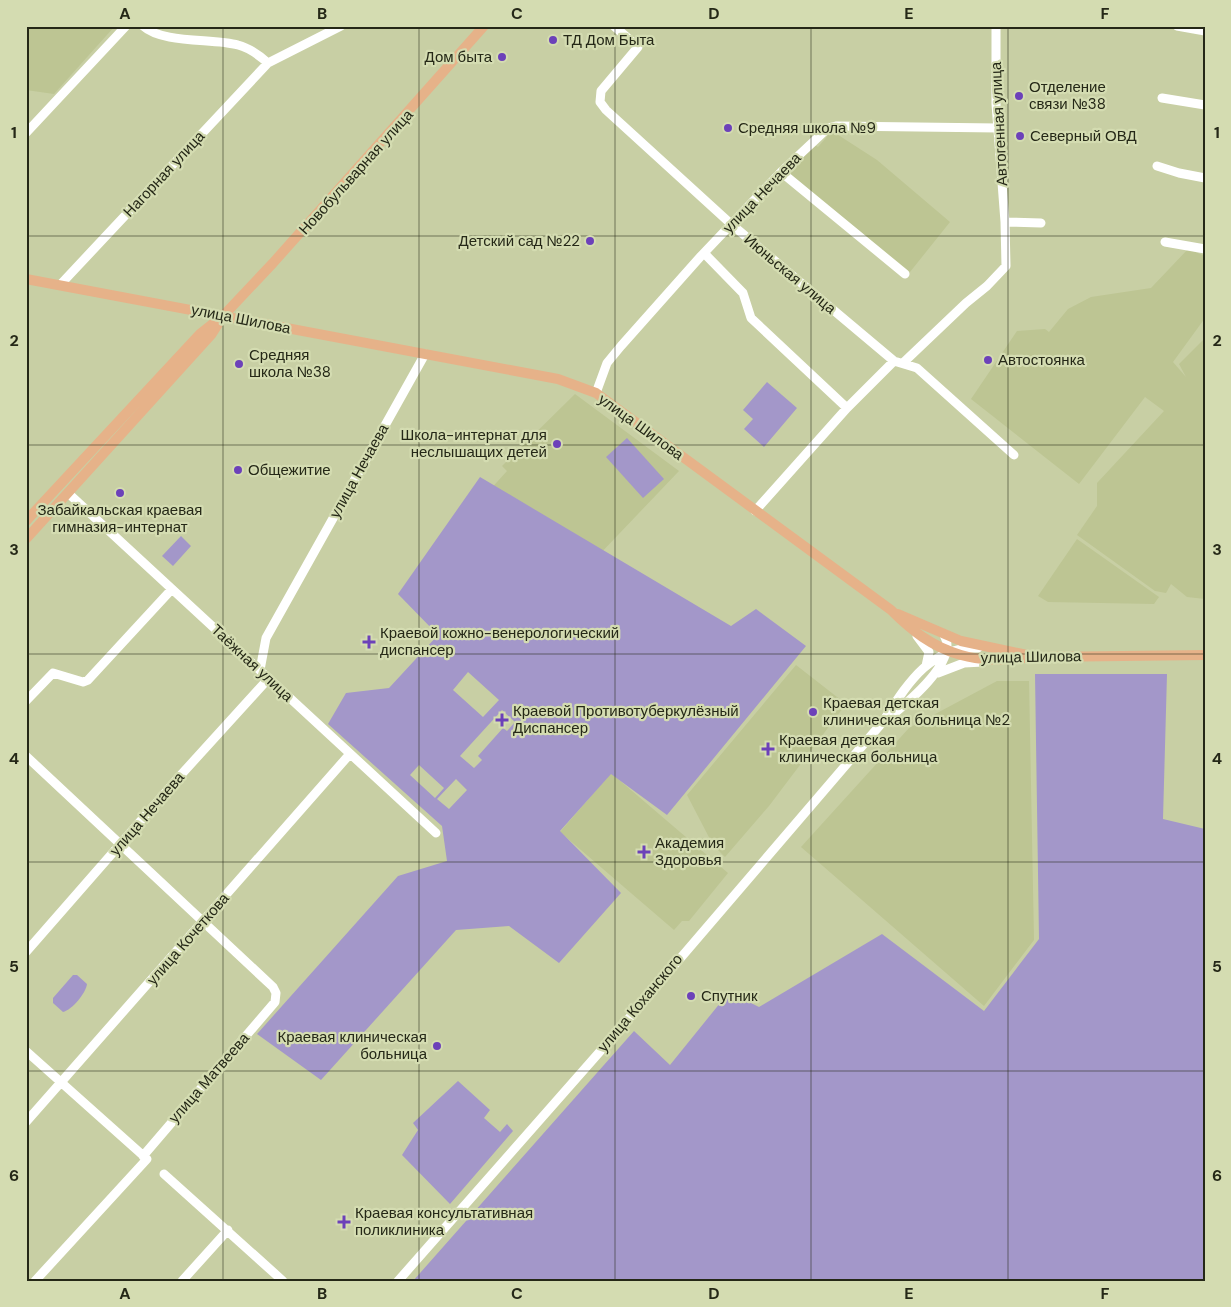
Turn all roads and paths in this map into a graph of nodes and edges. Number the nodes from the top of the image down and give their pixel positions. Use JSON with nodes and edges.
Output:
{"nodes":[{"id":1,"x":126,"y":26,"type":"edge"},
{"id":2,"x":143,"y":26,"type":"edge"},
{"id":3,"x":341,"y":26,"type":"edge"},
{"id":4,"x":484,"y":26,"type":"edge"},
{"id":5,"x":614,"y":26,"type":"edge"},
{"id":6,"x":996,"y":26,"type":"edge"},
{"id":7,"x":1178,"y":26,"type":"edge"},
{"id":8,"x":1205,"y":31,"type":"edge"},
{"id":9,"x":268,"y":63,"type":"junction"},
{"id":10,"x":1162,"y":98,"type":"dead end"},
{"id":11,"x":1205,"y":105,"type":"edge"},
{"id":12,"x":998,"y":128,"type":"junction"},
{"id":13,"x":26,"y":133,"type":"edge"},
{"id":14,"x":1157,"y":166,"type":"dead end"},
{"id":15,"x":780,"y":172,"type":"junction"},
{"id":16,"x":1205,"y":178,"type":"edge"},
{"id":17,"x":1005,"y":222,"type":"junction"},
{"id":18,"x":1042,"y":223,"type":"dead end"},
{"id":19,"x":731,"y":224,"type":"junction"},
{"id":20,"x":1165,"y":242,"type":"dead end"},
{"id":21,"x":1205,"y":249,"type":"edge"},
{"id":22,"x":704,"y":253,"type":"junction"},
{"id":23,"x":905,"y":274,"type":"dead end"},
{"id":24,"x":26,"y":279,"type":"edge"},
{"id":25,"x":60,"y":285,"type":"junction"},
{"id":26,"x":224,"y":315,"type":"junction"},
{"id":27,"x":425,"y":354,"type":"junction"},
{"id":28,"x":899,"y":362,"type":"junction"},
{"id":29,"x":596,"y":393,"type":"junction"},
{"id":30,"x":847,"y":408,"type":"junction"},
{"id":31,"x":1014,"y":455,"type":"dead end"},
{"id":32,"x":68,"y":493,"type":"junction"},
{"id":33,"x":754,"y":511,"type":"junction"},
{"id":34,"x":26,"y":521,"type":"edge"},
{"id":35,"x":26,"y":539,"type":"edge"},
{"id":36,"x":172,"y":589,"type":"junction"},
{"id":37,"x":890,"y":610,"type":"junction"},
{"id":38,"x":910,"y":629,"type":"junction"},
{"id":39,"x":944,"y":635,"type":"junction"},
{"id":40,"x":996,"y":648,"type":"junction"},
{"id":41,"x":948,"y":651,"type":"junction"},
{"id":42,"x":1205,"y":655,"type":"edge"},
{"id":43,"x":1038,"y":657,"type":"junction"},
{"id":44,"x":995,"y":660,"type":"junction"},
{"id":45,"x":925,"y":666,"type":"junction"},
{"id":46,"x":260,"y":670,"type":"junction"},
{"id":47,"x":931,"y":677,"type":"junction"},
{"id":48,"x":269,"y":678,"type":"junction"},
{"id":49,"x":26,"y":701,"type":"edge"},
{"id":50,"x":881,"y":724,"type":"junction"},
{"id":51,"x":349,"y":755,"type":"junction"},
{"id":52,"x":26,"y":756,"type":"edge"},
{"id":53,"x":436,"y":833,"type":"dead end"},
{"id":54,"x":121,"y":844,"type":"junction"},
{"id":55,"x":202,"y":922,"type":"junction"},
{"id":56,"x":26,"y":952,"type":"edge"},
{"id":57,"x":26,"y":1051,"type":"edge"},
{"id":58,"x":61,"y":1083,"type":"junction"},
{"id":59,"x":26,"y":1122,"type":"edge"},
{"id":60,"x":145,"y":1157,"type":"junction"},
{"id":61,"x":164,"y":1174,"type":"dead end"},
{"id":62,"x":228,"y":1230,"type":"junction"},
{"id":63,"x":35,"y":1281,"type":"edge"},
{"id":64,"x":182,"y":1281,"type":"edge"},
{"id":65,"x":282,"y":1281,"type":"edge"},
{"id":66,"x":398,"y":1281,"type":"edge"}],
"edges":[{"from":1,"to":13,"type":"street"},
{"from":2,"to":9,"type":"street"},
{"from":3,"to":9,"type":"street","name":"Нагорная улица"},
{"from":4,"to":26,"type":"main road","name":"Новобульварная улица"},
{"from":5,"to":19,"type":"street","name":"Июньская улица"},
{"from":6,"to":12,"type":"street","name":"Автогенная улица"},
{"from":7,"to":8,"type":"street"},
{"from":9,"to":25,"type":"street","name":"Нагорная улица"},
{"from":10,"to":11,"type":"street"},
{"from":12,"to":15,"type":"street","name":"улица Нечаева"},
{"from":12,"to":17,"type":"street","name":"Автогенная улица"},
{"from":14,"to":16,"type":"street"},
{"from":15,"to":19,"type":"street","name":"улица Нечаева"},
{"from":15,"to":23,"type":"street"},
{"from":17,"to":18,"type":"street"},
{"from":17,"to":28,"type":"street","name":"Автогенная улица"},
{"from":19,"to":22,"type":"street","name":"улица Нечаева"},
{"from":19,"to":28,"type":"street","name":"Июньская улица"},
{"from":20,"to":21,"type":"street"},
{"from":22,"to":29,"type":"street","name":"улица Нечаева"},
{"from":22,"to":30,"type":"street"},
{"from":24,"to":25,"type":"main road","name":"улица Шилова"},
{"from":25,"to":26,"type":"main road","name":"улица Шилова"},
{"from":26,"to":27,"type":"main road","name":"улица Шилова"},
{"from":26,"to":32,"type":"main road","name":"Новобульварная улица"},
{"from":26,"to":34,"type":"main road","name":"Новобульварная улица"},
{"from":27,"to":29,"type":"main road","name":"улица Шилова"},
{"from":27,"to":46,"type":"street","name":"улица Нечаева"},
{"from":28,"to":30,"type":"street"},
{"from":28,"to":31,"type":"street","name":"Июньская улица"},
{"from":29,"to":33,"type":"main road","name":"улица Шилова"},
{"from":30,"to":33,"type":"street"},
{"from":32,"to":35,"type":"main road","name":"Новобульварная улица"},
{"from":32,"to":36,"type":"street","name":"Таёжная улица"},
{"from":33,"to":37,"type":"main road","name":"улица Шилова"},
{"from":36,"to":46,"type":"street","name":"Таёжная улица"},
{"from":36,"to":49,"type":"street"},
{"from":37,"to":38,"type":"main road","name":"улица Шилова"},
{"from":37,"to":39,"type":"main road"},
{"from":38,"to":41,"type":"main road","name":"улица Шилова"},
{"from":38,"to":45,"type":"street"},
{"from":39,"to":40,"type":"main road"},
{"from":39,"to":41,"type":"street"},
{"from":40,"to":41,"type":"street"},
{"from":40,"to":43,"type":"main road"},
{"from":41,"to":44,"type":"main road","name":"улица Шилова"},
{"from":41,"to":45,"type":"street"},
{"from":41,"to":47,"type":"street"},
{"from":42,"to":43,"type":"main road","name":"улица Шилова"},
{"from":43,"to":44,"type":"main road","name":"улица Шилова"},
{"from":44,"to":47,"type":"street"},
{"from":45,"to":50,"type":"street"},
{"from":46,"to":48,"type":"street","name":"Таёжная улица"},
{"from":47,"to":50,"type":"street"},
{"from":48,"to":51,"type":"street","name":"Таёжная улица"},
{"from":48,"to":54,"type":"street","name":"улица Нечаева"},
{"from":50,"to":66,"type":"street","name":"улица Коханского"},
{"from":51,"to":53,"type":"street","name":"Таёжная улица"},
{"from":51,"to":55,"type":"street","name":"улица Кочеткова"},
{"from":52,"to":54,"type":"street"},
{"from":54,"to":55,"type":"street"},
{"from":54,"to":56,"type":"street","name":"улица Нечаева"},
{"from":55,"to":58,"type":"street","name":"улица Кочеткова"},
{"from":55,"to":60,"type":"street","name":"улица Матвеева"},
{"from":57,"to":58,"type":"street"},
{"from":58,"to":59,"type":"street","name":"улица Кочеткова"},
{"from":58,"to":60,"type":"street"},
{"from":60,"to":63,"type":"street","name":"улица Матвеева"},
{"from":61,"to":62,"type":"street"},
{"from":62,"to":64,"type":"street"},
{"from":62,"to":65,"type":"street"}]}
